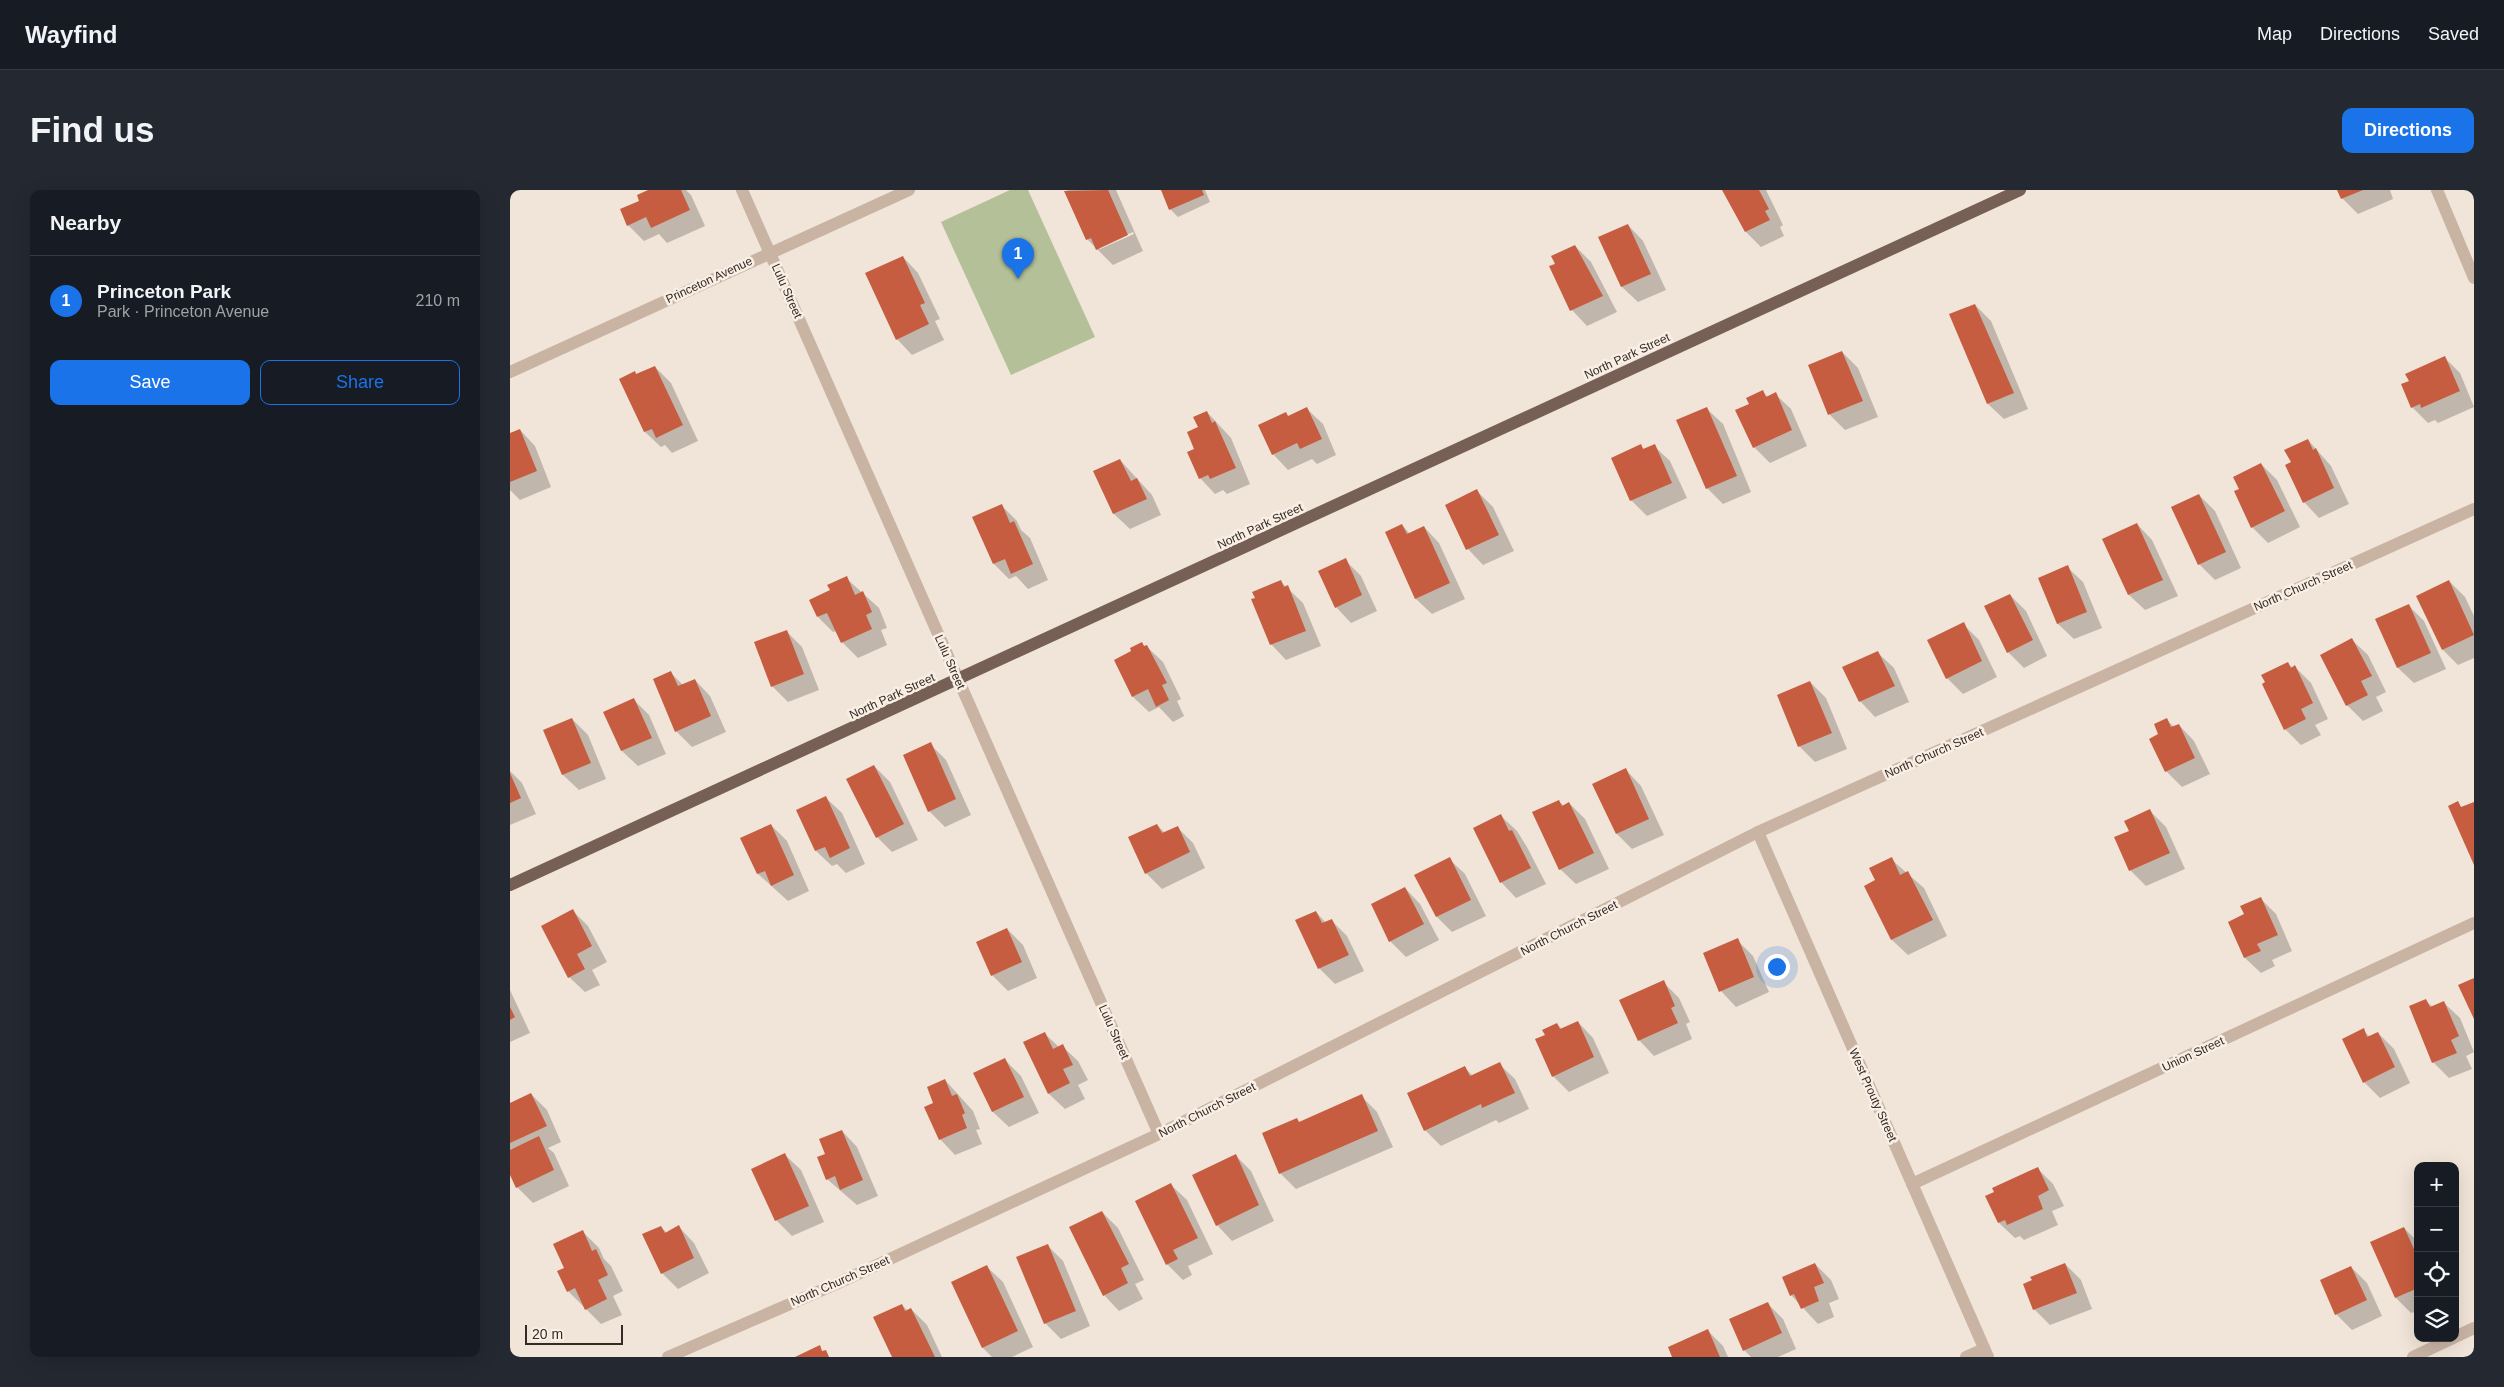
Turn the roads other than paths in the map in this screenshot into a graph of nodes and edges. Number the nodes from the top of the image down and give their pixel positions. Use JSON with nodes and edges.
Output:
{"nodes":[{"id":1,"x":742,"y":190,"type":"edge"},
{"id":2,"x":909,"y":190,"type":"edge"},
{"id":3,"x":2020,"y":190,"type":"edge"},
{"id":4,"x":2437,"y":190,"type":"edge"},
{"id":5,"x":770,"y":252,"type":"junction"},
{"id":6,"x":2474,"y":278,"type":"edge"},
{"id":7,"x":510,"y":372,"type":"edge"},
{"id":8,"x":2474,"y":509,"type":"edge"},
{"id":9,"x":959,"y":680,"type":"junction"},
{"id":10,"x":1758,"y":832,"type":"junction"},
{"id":11,"x":510,"y":885,"type":"edge"},
{"id":12,"x":2474,"y":923,"type":"edge"},
{"id":13,"x":1159,"y":1134,"type":"junction"},
{"id":14,"x":1912,"y":1184,"type":"junction"},
{"id":15,"x":2474,"y":1328,"type":"edge"},
{"id":16,"x":2459,"y":1336,"type":"edge"},
{"id":17,"x":2445,"y":1342,"type":"edge"},
{"id":18,"x":1986,"y":1353,"type":"edge"},
{"id":19,"x":668,"y":1357,"type":"edge"},
{"id":20,"x":1966,"y":1357,"type":"edge"},
{"id":21,"x":2413,"y":1357,"type":"edge"}],
"edges":[{"from":1,"to":5,"type":"street","name":"Lulu Street"},
{"from":2,"to":5,"type":"street","name":"Princeton Avenue"},
{"from":3,"to":9,"type":"main road","name":"North Park Street"},
{"from":4,"to":6,"type":"street"},
{"from":5,"to":7,"type":"street","name":"Princeton Avenue"},
{"from":5,"to":9,"type":"street","name":"Lulu Street"},
{"from":8,"to":10,"type":"street","name":"North Church Street"},
{"from":9,"to":11,"type":"main road","name":"North Park Street"},
{"from":9,"to":13,"type":"street","name":"Lulu Street"},
{"from":10,"to":13,"type":"street","name":"North Church Street"},
{"from":10,"to":14,"type":"street","name":"West Prouty Street"},
{"from":12,"to":14,"type":"street","name":"Union Street"},
{"from":13,"to":19,"type":"street","name":"North Church Street"},
{"from":14,"to":18,"type":"street","name":"West Prouty Street"},
{"from":15,"to":16,"type":"street"},
{"from":17,"to":21,"type":"street"},
{"from":18,"to":20,"type":"street"}]}
